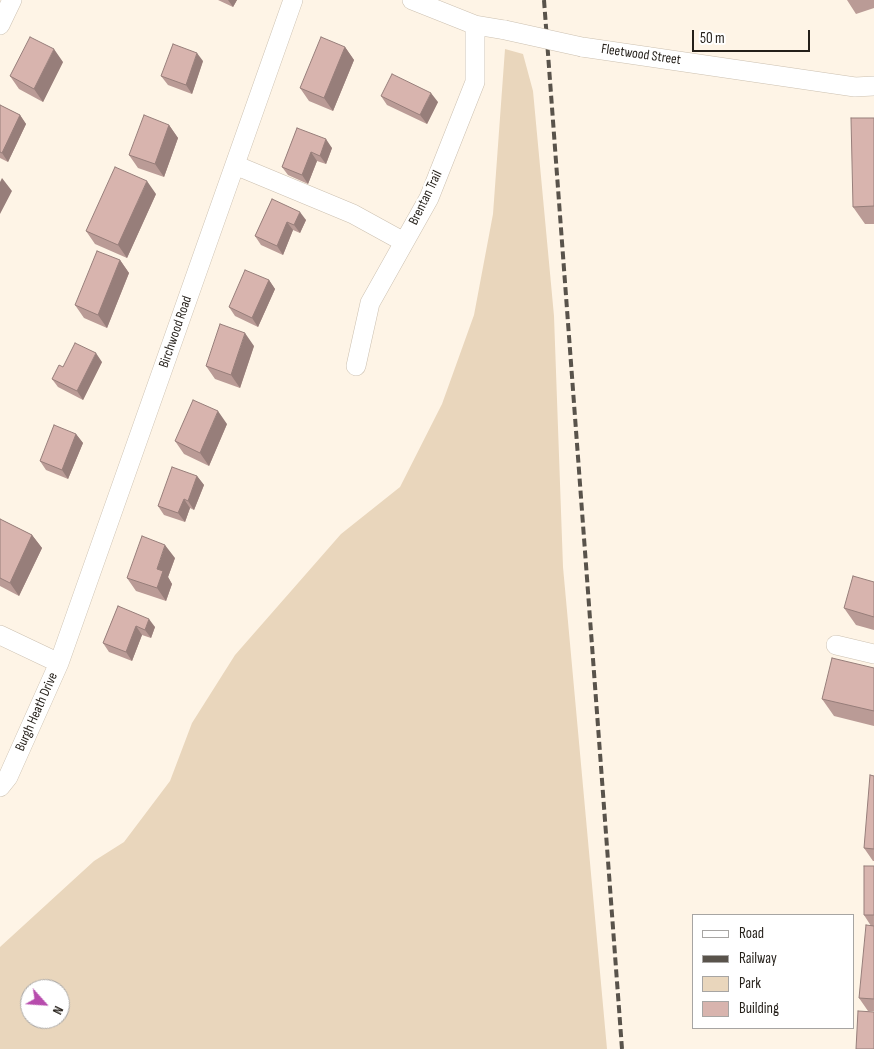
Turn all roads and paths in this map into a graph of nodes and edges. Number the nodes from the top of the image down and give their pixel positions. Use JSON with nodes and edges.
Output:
{"nodes":[{"id":1,"x":12,"y":0,"type":"edge"},
{"id":2,"x":293,"y":0,"type":"edge"},
{"id":3,"x":412,"y":0,"type":"edge"},
{"id":4,"x":475,"y":24,"type":"junction"},
{"id":5,"x":0,"y":25,"type":"edge"},
{"id":6,"x":874,"y":86,"type":"edge"},
{"id":7,"x":235,"y":165,"type":"junction"},
{"id":8,"x":404,"y":242,"type":"junction"},
{"id":9,"x":356,"y":366,"type":"dead end"},
{"id":10,"x":0,"y":635,"type":"edge"},
{"id":11,"x":836,"y":645,"type":"dead end"},
{"id":12,"x":874,"y":654,"type":"edge"},
{"id":13,"x":59,"y":663,"type":"junction"},
{"id":14,"x":0,"y":787,"type":"edge"}],
"edges":[{"from":1,"to":5,"type":"street"},
{"from":2,"to":7,"type":"street","name":"Birchwood Road"},
{"from":3,"to":4,"type":"street","name":"Fleetwood Street"},
{"from":4,"to":6,"type":"street","name":"Fleetwood Street","bridge":true},
{"from":4,"to":8,"type":"street","name":"Brentan Trail"},
{"from":7,"to":8,"type":"street"},
{"from":7,"to":13,"type":"street","name":"Birchwood Road"},
{"from":8,"to":9,"type":"street","name":"Brentan Trail"},
{"from":10,"to":13,"type":"street"},
{"from":11,"to":12,"type":"street"},
{"from":13,"to":14,"type":"street","name":"Burgh Heath Drive"}]}
